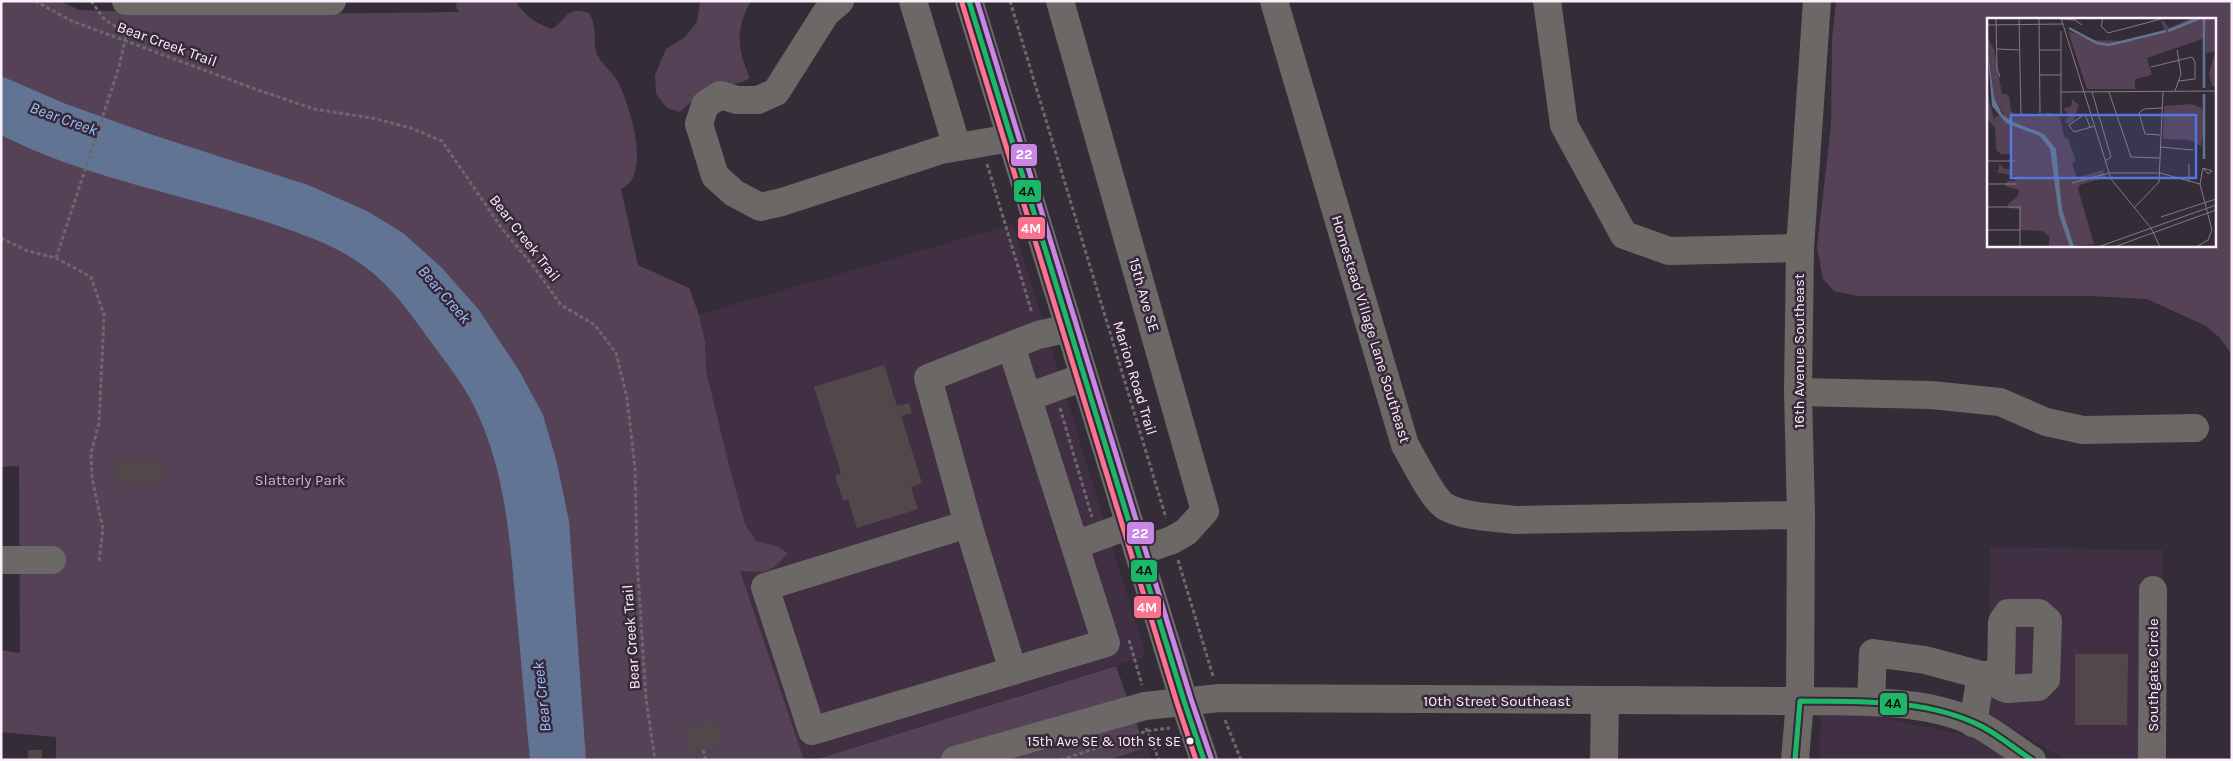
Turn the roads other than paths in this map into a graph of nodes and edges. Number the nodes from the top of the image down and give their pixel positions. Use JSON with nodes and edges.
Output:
{"nodes":[{"id":1,"x":332,"y":1,"type":"edge"},
{"id":2,"x":840,"y":1,"type":"edge"},
{"id":3,"x":913,"y":1,"type":"edge"},
{"id":4,"x":969,"y":1,"type":"edge"},
{"id":5,"x":1060,"y":1,"type":"edge"},
{"id":6,"x":1274,"y":1,"type":"edge"},
{"id":7,"x":1547,"y":1,"type":"edge"},
{"id":8,"x":1817,"y":1,"type":"edge"},
{"id":9,"x":127,"y":2,"type":"edge"},
{"id":10,"x":1011,"y":138,"type":"junction"},
{"id":11,"x":957,"y":146,"type":"junction"},
{"id":12,"x":1800,"y":248,"type":"junction"},
{"id":13,"x":1069,"y":328,"type":"junction"},
{"id":14,"x":1011,"y":346,"type":"junction"},
{"id":15,"x":1084,"y":377,"type":"junction"},
{"id":16,"x":1798,"y":392,"type":"junction"},
{"id":17,"x":1028,"y":397,"type":"junction"},
{"id":18,"x":2195,"y":428,"type":"dead end"},
{"id":19,"x":1801,"y":515,"type":"junction"},
{"id":20,"x":968,"y":524,"type":"junction"},
{"id":21,"x":1130,"y":525,"type":"junction"},
{"id":22,"x":1075,"y":545,"type":"junction"},
{"id":23,"x":1138,"y":552,"type":"junction"},
{"id":24,"x":1,"y":560,"type":"edge"},
{"id":25,"x":52,"y":560,"type":"dead end"},
{"id":26,"x":2153,"y":590,"type":"dead end"},
{"id":27,"x":1013,"y":671,"type":"junction"},
{"id":28,"x":1184,"y":701,"type":"junction"},
{"id":29,"x":1605,"y":701,"type":"junction"},
{"id":30,"x":1800,"y":701,"type":"junction"},
{"id":31,"x":1871,"y":702,"type":"junction"},
{"id":32,"x":1972,"y":723,"type":"junction"},
{"id":33,"x":955,"y":760,"type":"edge"},
{"id":34,"x":1204,"y":760,"type":"edge"},
{"id":35,"x":1604,"y":760,"type":"edge"},
{"id":36,"x":1795,"y":760,"type":"edge"},
{"id":37,"x":2032,"y":760,"type":"edge"},
{"id":38,"x":2152,"y":760,"type":"edge"}],
"edges":[{"from":1,"to":9,"type":"street"},
{"from":2,"to":11,"type":"street"},
{"from":3,"to":11,"type":"street"},
{"from":4,"to":10,"type":"main road"},
{"from":5,"to":23,"type":"street","name":"15th Ave SE"},
{"from":6,"to":19,"type":"street","name":"Homestead Village Lane Southeast"},
{"from":7,"to":12,"type":"street"},
{"from":8,"to":12,"type":"street","name":"16th Avenue Southeast"},
{"from":10,"to":11,"type":"street"},
{"from":10,"to":13,"type":"main road"},
{"from":12,"to":16,"type":"street","name":"16th Avenue Southeast"},
{"from":13,"to":14,"type":"street"},
{"from":13,"to":15,"type":"main road"},
{"from":14,"to":17,"type":"street"},
{"from":14,"to":20,"type":"street"},
{"from":15,"to":17,"type":"street"},
{"from":15,"to":21,"type":"main road"},
{"from":16,"to":18,"type":"street"},
{"from":16,"to":19,"type":"street","name":"16th Avenue Southeast"},
{"from":17,"to":22,"type":"street"},
{"from":19,"to":30,"type":"street","name":"16th Avenue Southeast"},
{"from":20,"to":27,"type":"street"},
{"from":20,"to":27,"type":"street"},
{"from":21,"to":22,"type":"street"},
{"from":21,"to":23,"type":"main road"},
{"from":22,"to":27,"type":"street"},
{"from":23,"to":28,"type":"main road"},
{"from":24,"to":25,"type":"street"},
{"from":26,"to":38,"type":"street","name":"Southgate Circle"},
{"from":28,"to":29,"type":"street","name":"10th Street Southeast"},
{"from":28,"to":33,"type":"street","name":"10th Street Southeast"},
{"from":28,"to":34,"type":"main road"},
{"from":29,"to":30,"type":"street","name":"10th Street Southeast"},
{"from":29,"to":35,"type":"street"},
{"from":30,"to":31,"type":"street","name":"10th Street Southeast"},
{"from":30,"to":36,"type":"street","name":"16th Avenue Southeast"},
{"from":31,"to":32,"type":"street","name":"10th Street Southeast"},
{"from":31,"to":32,"type":"street"},
{"from":32,"to":37,"type":"street","name":"10th Street Southeast"}]}
